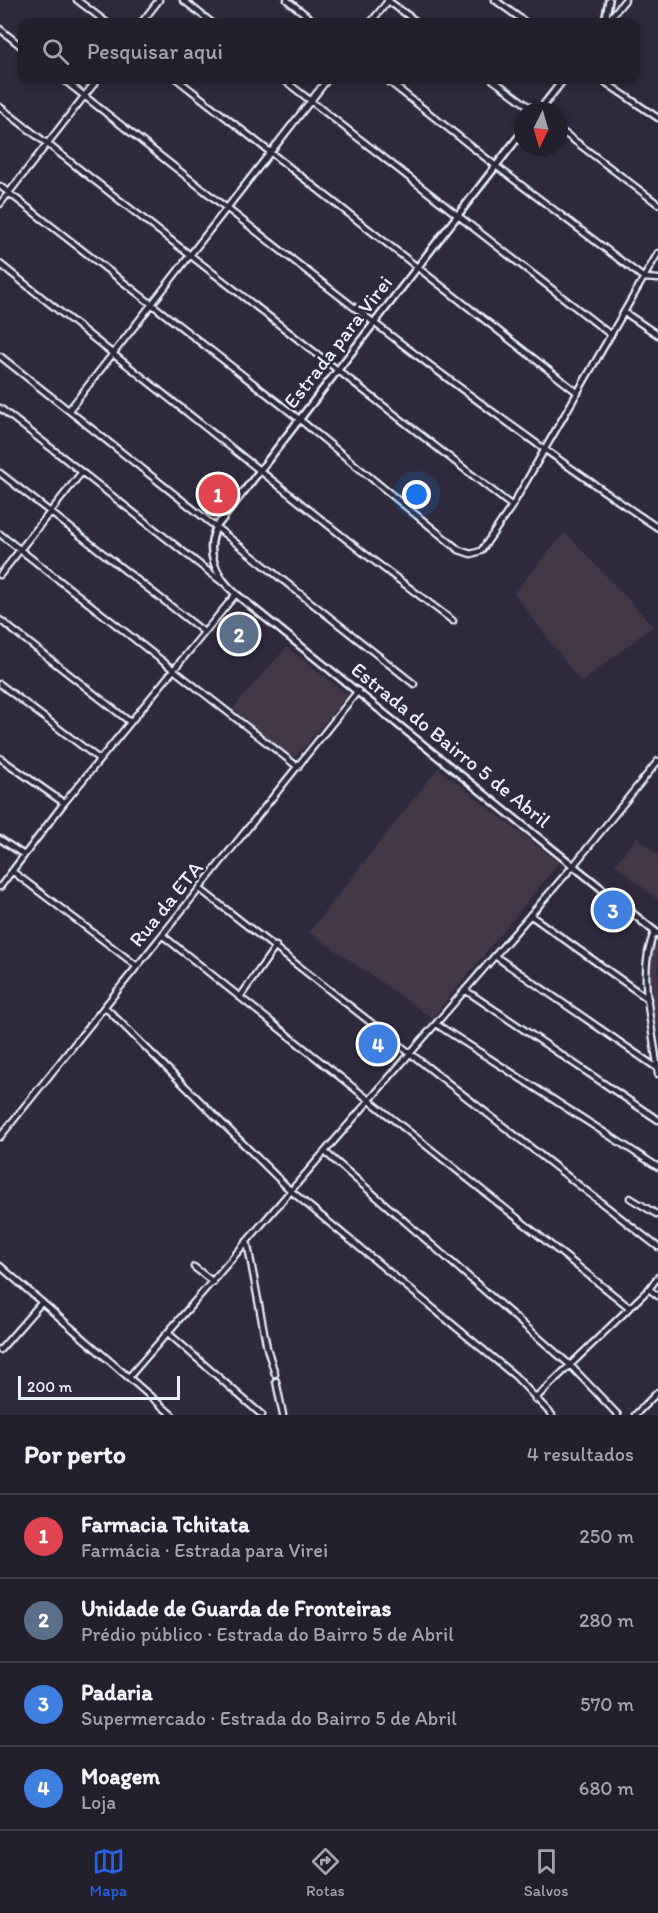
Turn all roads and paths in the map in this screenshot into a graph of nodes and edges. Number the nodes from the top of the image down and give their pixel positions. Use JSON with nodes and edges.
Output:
{"nodes":[{"id":1,"x":77,"y":0,"type":"edge"},
{"id":2,"x":159,"y":0,"type":"edge"},
{"id":3,"x":183,"y":0,"type":"edge"},
{"id":4,"x":287,"y":0,"type":"edge"},
{"id":5,"x":388,"y":0,"type":"edge"},
{"id":6,"x":495,"y":0,"type":"edge"},
{"id":7,"x":609,"y":0,"type":"edge"},
{"id":8,"x":625,"y":0,"type":"edge"},
{"id":9,"x":101,"y":18,"type":"edge"},
{"id":10,"x":145,"y":18,"type":"edge"},
{"id":11,"x":206,"y":18,"type":"edge"},
{"id":12,"x":310,"y":18,"type":"edge"},
{"id":13,"x":374,"y":18,"type":"edge"},
{"id":14,"x":412,"y":18,"type":"edge"},
{"id":15,"x":520,"y":18,"type":"edge"},
{"id":16,"x":607,"y":18,"type":"edge"},
{"id":17,"x":609,"y":18,"type":"edge"},
{"id":18,"x":0,"y":29,"type":"edge"},
{"id":19,"x":18,"y":44,"type":"edge"},
{"id":20,"x":69,"y":84,"type":"edge"},
{"id":21,"x":94,"y":84,"type":"edge"},
{"id":22,"x":183,"y":84,"type":"edge"},
{"id":23,"x":289,"y":84,"type":"edge"},
{"id":24,"x":324,"y":84,"type":"edge"},
{"id":25,"x":392,"y":84,"type":"edge"},
{"id":26,"x":499,"y":84,"type":"edge"},
{"id":27,"x":560,"y":84,"type":"edge"},
{"id":28,"x":608,"y":84,"type":"edge"},
{"id":29,"x":85,"y":96,"type":"junction"},
{"id":30,"x":311,"y":100,"type":"junction"},
{"id":31,"x":524,"y":102,"type":"edge"},
{"id":32,"x":545,"y":102,"type":"edge"},
{"id":33,"x":0,"y":106,"type":"edge"},
{"id":34,"x":658,"y":118,"type":"edge"},
{"id":35,"x":568,"y":136,"type":"edge"},
{"id":36,"x":47,"y":143,"type":"junction"},
{"id":37,"x":514,"y":143,"type":"edge"},
{"id":38,"x":270,"y":152,"type":"junction"},
{"id":39,"x":496,"y":166,"type":"junction"},
{"id":40,"x":0,"y":186,"type":"edge"},
{"id":41,"x":9,"y":193,"type":"junction"},
{"id":42,"x":0,"y":204,"type":"edge"},
{"id":43,"x":658,"y":204,"type":"edge"},
{"id":44,"x":227,"y":207,"type":"junction"},
{"id":45,"x":458,"y":215,"type":"junction"},
{"id":46,"x":658,"y":253,"type":"edge"},
{"id":47,"x":190,"y":255,"type":"junction"},
{"id":48,"x":0,"y":264,"type":"edge"},
{"id":49,"x":417,"y":268,"type":"junction"},
{"id":50,"x":644,"y":278,"type":"junction"},
{"id":51,"x":658,"y":279,"type":"edge"},
{"id":52,"x":152,"y":304,"type":"junction"},
{"id":53,"x":624,"y":312,"type":"junction"},
{"id":54,"x":374,"y":323,"type":"junction"},
{"id":55,"x":611,"y":335,"type":"junction"},
{"id":56,"x":658,"y":335,"type":"edge"},
{"id":57,"x":113,"y":354,"type":"junction"},
{"id":58,"x":0,"y":356,"type":"edge"},
{"id":59,"x":337,"y":370,"type":"junction"},
{"id":60,"x":579,"y":393,"type":"junction"},
{"id":61,"x":0,"y":408,"type":"edge"},
{"id":62,"x":69,"y":410,"type":"junction"},
{"id":63,"x":299,"y":419,"type":"junction"},
{"id":64,"x":546,"y":450,"type":"junction"},
{"id":65,"x":260,"y":470,"type":"junction"},
{"id":66,"x":82,"y":472,"type":"junction"},
{"id":67,"x":0,"y":473,"type":"edge"},
{"id":68,"x":512,"y":506,"type":"junction"},
{"id":69,"x":51,"y":514,"type":"junction"},
{"id":70,"x":217,"y":526,"type":"junction"},
{"id":71,"x":658,"y":528,"type":"edge"},
{"id":72,"x":0,"y":534,"type":"edge"},
{"id":73,"x":20,"y":550,"type":"junction"},
{"id":74,"x":0,"y":575,"type":"edge"},
{"id":75,"x":222,"y":582,"type":"junction"},
{"id":76,"x":236,"y":594,"type":"junction"},
{"id":77,"x":0,"y":620,"type":"edge"},
{"id":78,"x":453,"y":621,"type":"dead end"},
{"id":79,"x":204,"y":632,"type":"junction"},
{"id":80,"x":172,"y":671,"type":"junction"},
{"id":81,"x":0,"y":684,"type":"edge"},
{"id":82,"x":414,"y":684,"type":"dead end"},
{"id":83,"x":358,"y":691,"type":"junction"},
{"id":84,"x":130,"y":722,"type":"junction"},
{"id":85,"x":0,"y":758,"type":"edge"},
{"id":86,"x":99,"y":759,"type":"junction"},
{"id":87,"x":658,"y":760,"type":"edge"},
{"id":88,"x":298,"y":766,"type":"junction"},
{"id":89,"x":64,"y":803,"type":"junction"},
{"id":90,"x":0,"y":839,"type":"edge"},
{"id":91,"x":24,"y":855,"type":"junction"},
{"id":92,"x":573,"y":866,"type":"junction"},
{"id":93,"x":12,"y":871,"type":"junction"},
{"id":94,"x":0,"y":887,"type":"edge"},
{"id":95,"x":200,"y":889,"type":"junction"},
{"id":96,"x":530,"y":915,"type":"junction"},
{"id":97,"x":656,"y":932,"type":"edge"},
{"id":98,"x":162,"y":935,"type":"junction"},
{"id":99,"x":276,"y":946,"type":"junction"},
{"id":100,"x":495,"y":956,"type":"junction"},
{"id":101,"x":137,"y":966,"type":"junction"},
{"id":102,"x":465,"y":990,"type":"junction"},
{"id":103,"x":240,"y":997,"type":"junction"},
{"id":104,"x":648,"y":999,"type":"junction"},
{"id":105,"x":105,"y":1007,"type":"junction"},
{"id":106,"x":436,"y":1024,"type":"junction"},
{"id":107,"x":410,"y":1053,"type":"junction"},
{"id":108,"x":657,"y":1068,"type":"edge"},
{"id":109,"x":658,"y":1074,"type":"edge"},
{"id":110,"x":369,"y":1100,"type":"junction"},
{"id":111,"x":658,"y":1120,"type":"edge"},
{"id":112,"x":1,"y":1135,"type":"edge"},
{"id":113,"x":325,"y":1152,"type":"junction"},
{"id":114,"x":658,"y":1167,"type":"edge"},
{"id":115,"x":291,"y":1191,"type":"junction"},
{"id":116,"x":630,"y":1198,"type":"dead end"},
{"id":117,"x":658,"y":1215,"type":"edge"},
{"id":118,"x":248,"y":1241,"type":"junction"},
{"id":119,"x":658,"y":1247,"type":"edge"},
{"id":120,"x":0,"y":1266,"type":"edge"},
{"id":121,"x":194,"y":1267,"type":"dead end"},
{"id":122,"x":658,"y":1277,"type":"edge"},
{"id":123,"x":213,"y":1282,"type":"junction"},
{"id":124,"x":649,"y":1289,"type":"junction"},
{"id":125,"x":658,"y":1296,"type":"edge"},
{"id":126,"x":42,"y":1302,"type":"junction"},
{"id":127,"x":630,"y":1308,"type":"junction"},
{"id":128,"x":168,"y":1333,"type":"junction"},
{"id":129,"x":0,"y":1350,"type":"edge"},
{"id":130,"x":570,"y":1365,"type":"junction"},
{"id":131,"x":275,"y":1374,"type":"dead end"},
{"id":132,"x":129,"y":1377,"type":"junction"},
{"id":133,"x":276,"y":1381,"type":"dead end"},
{"id":134,"x":658,"y":1392,"type":"edge"},
{"id":135,"x":535,"y":1399,"type":"junction"},
{"id":136,"x":172,"y":1415,"type":"edge"},
{"id":137,"x":262,"y":1415,"type":"edge"},
{"id":138,"x":283,"y":1415,"type":"edge"},
{"id":139,"x":552,"y":1415,"type":"edge"},
{"id":140,"x":618,"y":1415,"type":"edge"},
{"id":141,"x":635,"y":1415,"type":"edge"}],
"edges":[{"from":1,"to":9,"type":"street"},
{"from":2,"to":10,"type":"street"},
{"from":3,"to":11,"type":"street"},
{"from":4,"to":12,"type":"street"},
{"from":5,"to":13,"type":"street"},
{"from":5,"to":14,"type":"street"},
{"from":6,"to":15,"type":"street"},
{"from":7,"to":16,"type":"street"},
{"from":8,"to":17,"type":"street"},
{"from":18,"to":19,"type":"street"},
{"from":20,"to":29,"type":"street"},
{"from":21,"to":29,"type":"street"},
{"from":22,"to":38,"type":"street"},
{"from":23,"to":30,"type":"street"},
{"from":24,"to":30,"type":"street"},
{"from":25,"to":39,"type":"street"},
{"from":26,"to":31,"type":"street"},
{"from":27,"to":32,"type":"street"},
{"from":28,"to":34,"type":"street"},
{"from":29,"to":36,"type":"street"},
{"from":29,"to":44,"type":"street"},
{"from":30,"to":38,"type":"street"},
{"from":30,"to":45,"type":"street"},
{"from":33,"to":36,"type":"street"},
{"from":35,"to":43,"type":"street"},
{"from":36,"to":41,"type":"street"},
{"from":36,"to":47,"type":"street"},
{"from":37,"to":39,"type":"street","name":"Estrada para Virei"},
{"from":38,"to":44,"type":"street"},
{"from":38,"to":49,"type":"street"},
{"from":39,"to":45,"type":"street","name":"Estrada para Virei"},
{"from":39,"to":50,"type":"street"},
{"from":40,"to":41,"type":"street"},
{"from":41,"to":42,"type":"street"},
{"from":41,"to":52,"type":"street"},
{"from":44,"to":47,"type":"street"},
{"from":44,"to":54,"type":"street"},
{"from":45,"to":49,"type":"street","name":"Estrada para Virei"},
{"from":45,"to":55,"type":"street"},
{"from":46,"to":50,"type":"street"},
{"from":47,"to":52,"type":"street"},
{"from":47,"to":59,"type":"street"},
{"from":48,"to":57,"type":"street"},
{"from":49,"to":54,"type":"street","name":"Estrada para Virei"},
{"from":49,"to":60,"type":"street"},
{"from":50,"to":51,"type":"street"},
{"from":50,"to":53,"type":"street"},
{"from":52,"to":57,"type":"street"},
{"from":52,"to":63,"type":"street"},
{"from":53,"to":55,"type":"street"},
{"from":53,"to":56,"type":"street"},
{"from":54,"to":59,"type":"street","name":"Estrada para Virei"},
{"from":54,"to":64,"type":"street"},
{"from":55,"to":60,"type":"street"},
{"from":57,"to":62,"type":"street"},
{"from":57,"to":65,"type":"street"},
{"from":58,"to":62,"type":"street"},
{"from":59,"to":63,"type":"street","name":"Estrada para Virei"},
{"from":59,"to":68,"type":"street"},
{"from":60,"to":64,"type":"street"},
{"from":61,"to":66,"type":"street"},
{"from":62,"to":70,"type":"street"},
{"from":63,"to":65,"type":"street","name":"Estrada para Virei"},
{"from":63,"to":68,"type":"street"},
{"from":64,"to":68,"type":"street"},
{"from":64,"to":71,"type":"street"},
{"from":65,"to":70,"type":"street","name":"Estrada para Virei"},
{"from":65,"to":78,"type":"street"},
{"from":66,"to":69,"type":"street"},
{"from":66,"to":75,"type":"street"},
{"from":67,"to":69,"type":"street"},
{"from":69,"to":73,"type":"street"},
{"from":69,"to":79,"type":"street"},
{"from":70,"to":75,"type":"street"},
{"from":70,"to":82,"type":"street"},
{"from":72,"to":73,"type":"street"},
{"from":73,"to":74,"type":"street"},
{"from":73,"to":80,"type":"street"},
{"from":75,"to":76,"type":"street","name":"Estrada do Bairro 5 de Abril"},
{"from":76,"to":79,"type":"street"},
{"from":76,"to":83,"type":"street","name":"Estrada do Bairro 5 de Abril"},
{"from":77,"to":84,"type":"street"},
{"from":79,"to":80,"type":"street"},
{"from":80,"to":84,"type":"street"},
{"from":80,"to":88,"type":"street"},
{"from":81,"to":86,"type":"street"},
{"from":83,"to":88,"type":"street","name":"Rua da ETA"},
{"from":83,"to":92,"type":"street","name":"Estrada do Bairro 5 de Abril"},
{"from":84,"to":86,"type":"street"},
{"from":85,"to":89,"type":"street"},
{"from":86,"to":89,"type":"street"},
{"from":87,"to":92,"type":"street"},
{"from":88,"to":95,"type":"street","name":"Rua da ETA"},
{"from":89,"to":91,"type":"street"},
{"from":90,"to":91,"type":"street"},
{"from":91,"to":93,"type":"street"},
{"from":92,"to":96,"type":"street"},
{"from":92,"to":97,"type":"street","name":"Estrada do Bairro 5 de Abril"},
{"from":93,"to":94,"type":"street"},
{"from":93,"to":101,"type":"street"},
{"from":95,"to":98,"type":"street","name":"Rua da ETA"},
{"from":95,"to":99,"type":"street"},
{"from":96,"to":100,"type":"street"},
{"from":96,"to":104,"type":"street"},
{"from":97,"to":104,"type":"street"},
{"from":98,"to":101,"type":"street","name":"Rua da ETA"},
{"from":98,"to":103,"type":"street"},
{"from":99,"to":103,"type":"street"},
{"from":99,"to":107,"type":"street"},
{"from":100,"to":102,"type":"street"},
{"from":100,"to":108,"type":"street"},
{"from":101,"to":105,"type":"street","name":"Rua da ETA"},
{"from":102,"to":106,"type":"street"},
{"from":102,"to":111,"type":"street"},
{"from":103,"to":110,"type":"street"},
{"from":104,"to":108,"type":"street"},
{"from":105,"to":112,"type":"street","name":"Rua da ETA"},
{"from":105,"to":115,"type":"street"},
{"from":106,"to":107,"type":"street"},
{"from":106,"to":114,"type":"street"},
{"from":107,"to":110,"type":"street"},
{"from":107,"to":119,"type":"street"},
{"from":108,"to":109,"type":"street"},
{"from":110,"to":113,"type":"street"},
{"from":110,"to":127,"type":"street"},
{"from":113,"to":115,"type":"street"},
{"from":113,"to":130,"type":"street"},
{"from":115,"to":118,"type":"street"},
{"from":115,"to":135,"type":"street"},
{"from":116,"to":117,"type":"street"},
{"from":118,"to":123,"type":"street"},
{"from":118,"to":131,"type":"street"},
{"from":120,"to":126,"type":"street"},
{"from":121,"to":123,"type":"street"},
{"from":122,"to":124,"type":"street"},
{"from":123,"to":128,"type":"street"},
{"from":124,"to":125,"type":"street"},
{"from":124,"to":127,"type":"street"},
{"from":126,"to":129,"type":"street"},
{"from":126,"to":132,"type":"street"},
{"from":127,"to":130,"type":"street"},
{"from":128,"to":132,"type":"street"},
{"from":128,"to":137,"type":"street"},
{"from":130,"to":135,"type":"street"},
{"from":130,"to":140,"type":"street"},
{"from":132,"to":136,"type":"street"},
{"from":133,"to":138,"type":"street"},
{"from":134,"to":141,"type":"street"},
{"from":135,"to":139,"type":"street"}]}
